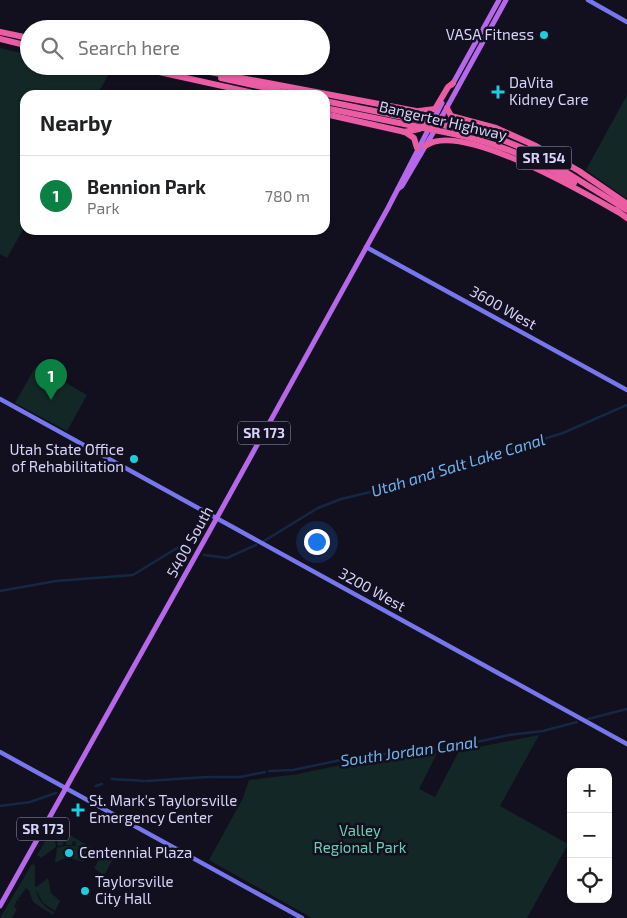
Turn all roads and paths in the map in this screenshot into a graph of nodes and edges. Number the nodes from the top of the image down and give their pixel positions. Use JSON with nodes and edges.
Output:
{"nodes":[{"id":1,"x":499,"y":0,"type":"edge"},
{"id":2,"x":506,"y":0,"type":"edge"},
{"id":3,"x":588,"y":0,"type":"edge"},
{"id":4,"x":598,"y":2,"type":"edge"},
{"id":5,"x":489,"y":18,"type":"junction"},
{"id":6,"x":627,"y":22,"type":"edge"},
{"id":7,"x":0,"y":32,"type":"edge"},
{"id":8,"x":20,"y":36,"type":"edge"},
{"id":9,"x":0,"y":41,"type":"edge"},
{"id":10,"x":20,"y":44,"type":"edge"},
{"id":11,"x":474,"y":45,"type":"junction"},
{"id":12,"x":477,"y":53,"type":"junction"},
{"id":13,"x":171,"y":75,"type":"edge"},
{"id":14,"x":174,"y":75,"type":"edge"},
{"id":15,"x":210,"y":75,"type":"edge"},
{"id":16,"x":226,"y":75,"type":"edge"},
{"id":17,"x":462,"y":80,"type":"junction"},
{"id":18,"x":453,"y":83,"type":"junction"},
{"id":19,"x":226,"y":90,"type":"edge"},
{"id":20,"x":241,"y":90,"type":"edge"},
{"id":21,"x":276,"y":90,"type":"edge"},
{"id":22,"x":305,"y":90,"type":"edge"},
{"id":23,"x":330,"y":95,"type":"edge"},
{"id":24,"x":330,"y":102,"type":"edge"},
{"id":25,"x":447,"y":108,"type":"junction"},
{"id":26,"x":330,"y":109,"type":"edge"},
{"id":27,"x":416,"y":111,"type":"junction"},
{"id":28,"x":330,"y":115,"type":"edge"},
{"id":29,"x":457,"y":118,"type":"junction"},
{"id":30,"x":434,"y":124,"type":"junction"},
{"id":31,"x":450,"y":130,"type":"junction"},
{"id":32,"x":403,"y":132,"type":"junction"},
{"id":33,"x":446,"y":140,"type":"junction"},
{"id":34,"x":425,"y":146,"type":"junction"},
{"id":35,"x":417,"y":148,"type":"junction"},
{"id":36,"x":398,"y":189,"type":"junction"},
{"id":37,"x":627,"y":204,"type":"edge"},
{"id":38,"x":627,"y":210,"type":"edge"},
{"id":39,"x":618,"y":212,"type":"junction"},
{"id":40,"x":627,"y":218,"type":"edge"},
{"id":41,"x":366,"y":247,"type":"junction"},
{"id":42,"x":627,"y":390,"type":"edge"},
{"id":43,"x":0,"y":399,"type":"edge"},
{"id":44,"x":217,"y":519,"type":"junction"},
{"id":45,"x":627,"y":744,"type":"edge"},
{"id":46,"x":0,"y":752,"type":"edge"},
{"id":47,"x":67,"y":789,"type":"junction"},
{"id":48,"x":0,"y":906,"type":"edge"},
{"id":49,"x":302,"y":918,"type":"edge"}],
"edges":[{"from":1,"to":5,"type":"main road","name":"5400 South","number":"SR 173"},
{"from":2,"to":12,"type":"main road","name":"5400 South","number":"SR 173"},
{"from":3,"to":4,"type":"street"},
{"from":4,"to":6,"type":"street"},
{"from":5,"to":11,"type":"main road","name":"5400 South","number":"SR 173"},
{"from":5,"to":12,"type":"main road"},
{"from":7,"to":8,"type":"highway"},
{"from":9,"to":10,"type":"highway"},
{"from":11,"to":17,"type":"main road"},
{"from":11,"to":18,"type":"main road","name":"5400 South","number":"SR 173"},
{"from":12,"to":17,"type":"main road","name":"5400 South","number":"SR 173"},
{"from":13,"to":19,"type":"highway"},
{"from":14,"to":20,"type":"highway"},
{"from":15,"to":21,"type":"highway"},
{"from":16,"to":22,"type":"highway"},
{"from":17,"to":25,"type":"main road","name":"5400 South","number":"SR 173"},
{"from":18,"to":27,"type":"highway"},
{"from":18,"to":30,"type":"main road","name":"5400 South","number":"SR 173"},
{"from":23,"to":27,"type":"highway"},
{"from":24,"to":31,"type":"highway","name":"Bangerter Highway","number":"SR 154","bridge":true},
{"from":25,"to":29,"type":"highway"},
{"from":25,"to":30,"type":"main road","name":"5400 South","number":"SR 173"},
{"from":26,"to":31,"type":"highway","name":"Bangerter Highway","number":"SR 154","bridge":true},
{"from":27,"to":30,"type":"highway"},
{"from":28,"to":32,"type":"highway"},
{"from":29,"to":30,"type":"highway"},
{"from":29,"to":37,"type":"highway"},
{"from":30,"to":32,"type":"highway"},
{"from":30,"to":33,"type":"highway"},
{"from":30,"to":34,"type":"main road","name":"5400 South","number":"SR 173"},
{"from":30,"to":35,"type":"main road","name":"5400 South","number":"SR 173"},
{"from":31,"to":38,"type":"highway","name":"Bangerter Highway","number":"SR 154"},
{"from":31,"to":39,"type":"highway","name":"Bangerter Highway","number":"SR 154"},
{"from":32,"to":35,"type":"highway"},
{"from":33,"to":34,"type":"highway"},
{"from":33,"to":39,"type":"highway"},
{"from":34,"to":36,"type":"main road","name":"5400 South","number":"SR 173"},
{"from":35,"to":36,"type":"main road","name":"5400 South","number":"SR 173"},
{"from":36,"to":41,"type":"main road","name":"5400 South","number":"SR 173"},
{"from":39,"to":40,"type":"highway","name":"Bangerter Highway","number":"SR 154"},
{"from":41,"to":42,"type":"street","name":"3600 West"},
{"from":41,"to":44,"type":"main road","name":"5400 South","number":"SR 173"},
{"from":43,"to":44,"type":"street","name":"3200 West"},
{"from":44,"to":45,"type":"street","name":"3200 West"},
{"from":44,"to":47,"type":"main road","name":"5400 South","number":"SR 173"},
{"from":46,"to":47,"type":"street"},
{"from":47,"to":48,"type":"main road","name":"5400 South","number":"SR 173"},
{"from":47,"to":49,"type":"street"}]}
